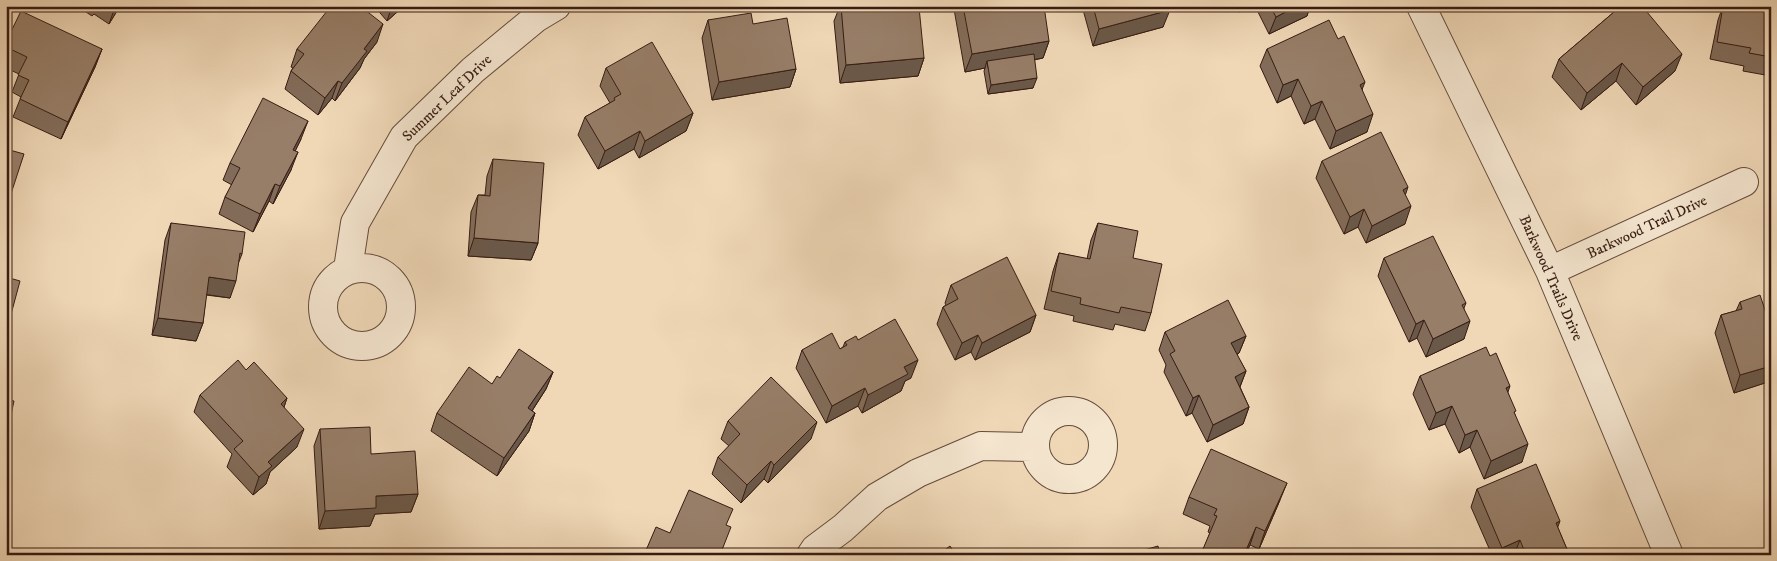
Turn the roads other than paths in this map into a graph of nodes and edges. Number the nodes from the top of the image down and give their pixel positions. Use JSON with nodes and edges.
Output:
{"nodes":[{"id":1,"x":556,"y":6,"type":"edge"},
{"id":2,"x":1421,"y":6,"type":"edge"},
{"id":3,"x":1744,"y":182,"type":"dead end"},
{"id":4,"x":348,"y":270,"type":"dead end"},
{"id":5,"x":1550,"y":271,"type":"junction"},
{"id":6,"x":1034,"y":447,"type":"dead end"},
{"id":7,"x":811,"y":555,"type":"edge"},
{"id":8,"x":1669,"y":555,"type":"edge"}],
"edges":[{"from":1,"to":4,"type":"street","name":"Summer Leaf Drive"},
{"from":2,"to":5,"type":"street","name":"Barkwood Trails Drive"},
{"from":3,"to":5,"type":"street","name":"Barkwood Trail Drive"},
{"from":5,"to":8,"type":"street","name":"Barkwood Trails Drive"},
{"from":6,"to":7,"type":"street"}]}
